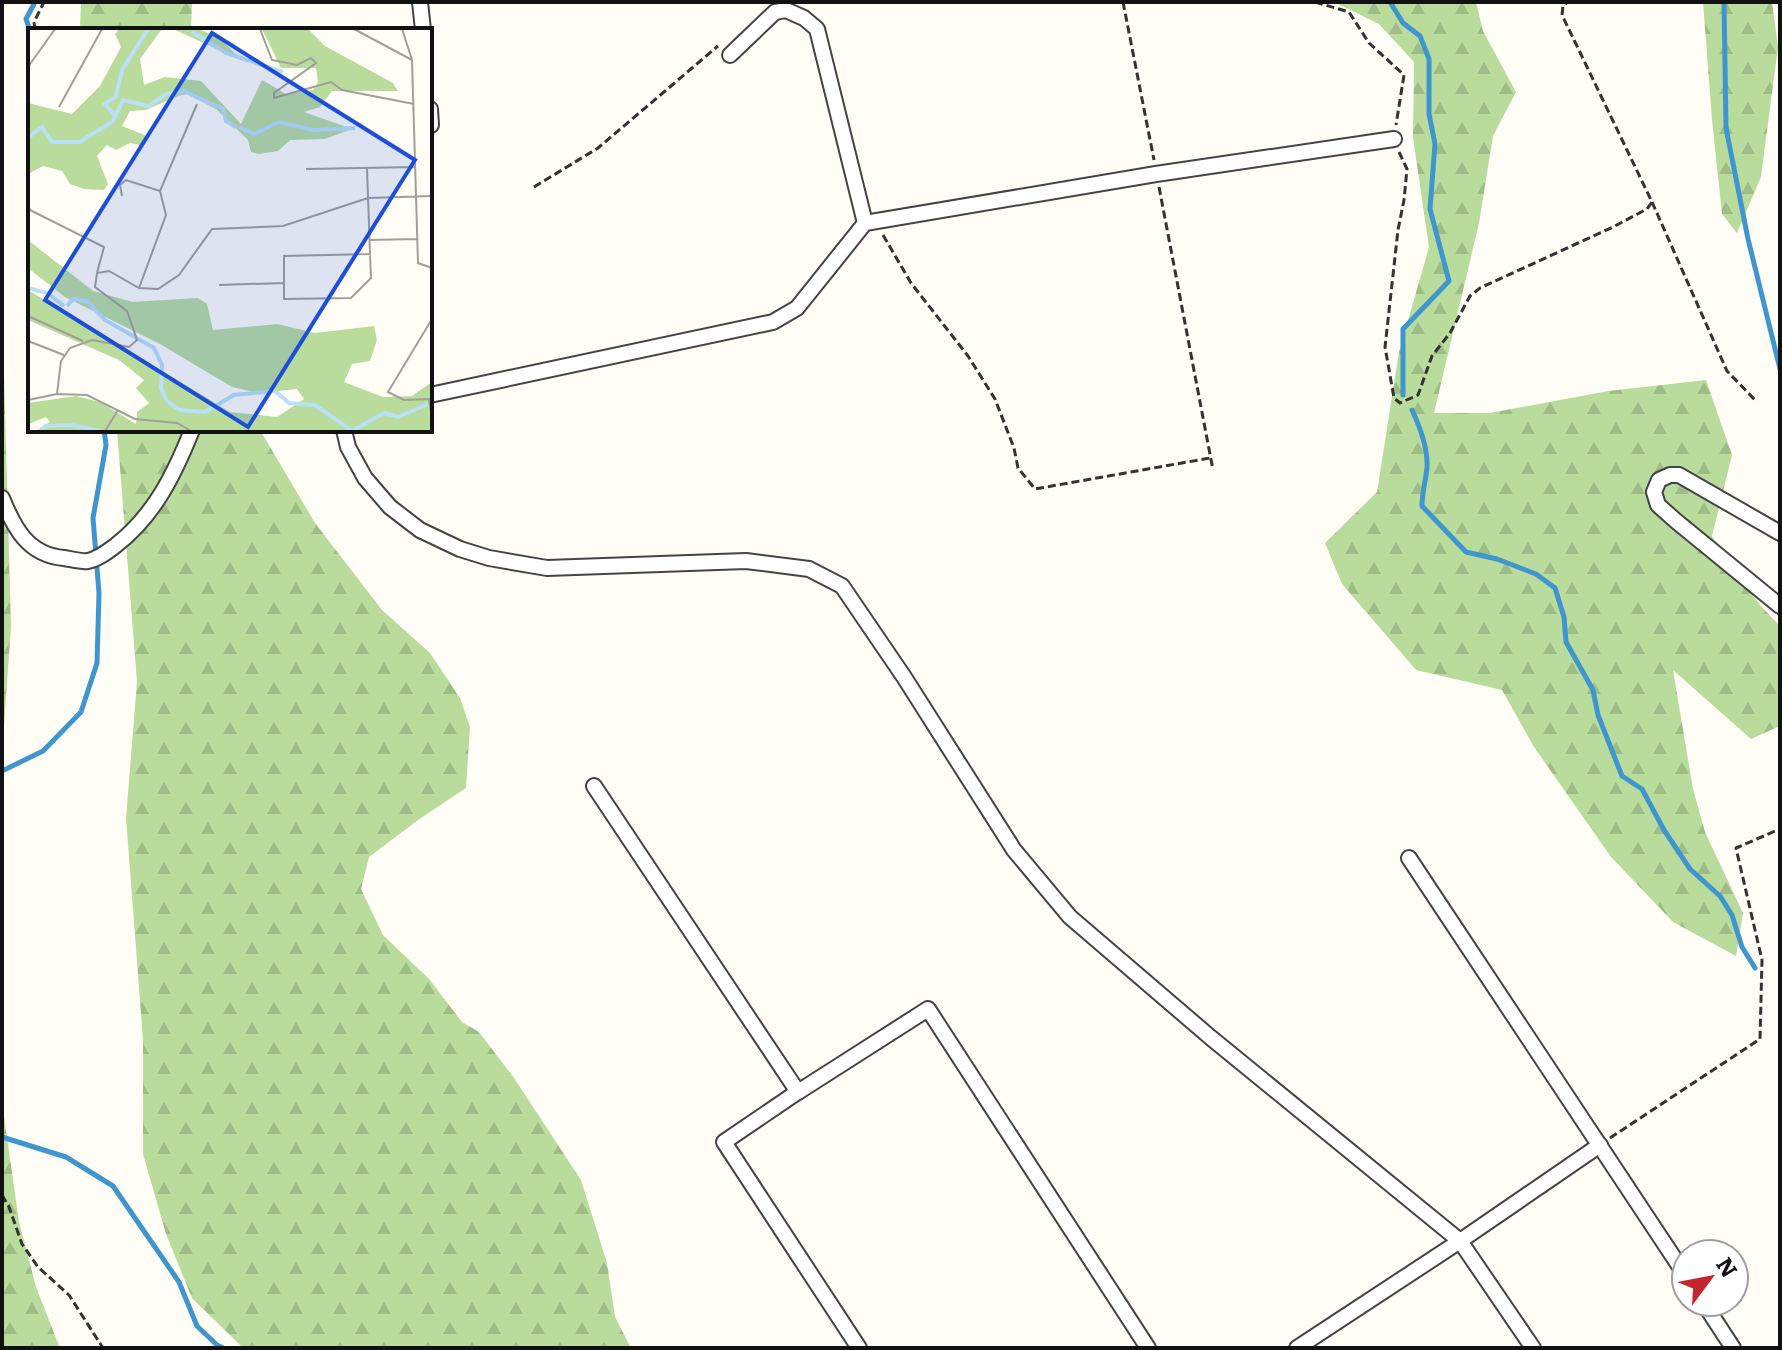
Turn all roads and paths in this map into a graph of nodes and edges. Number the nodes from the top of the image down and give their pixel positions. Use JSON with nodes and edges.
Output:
{"nodes":[{"id":1,"x":44,"y":2,"type":"edge"},
{"id":2,"x":420,"y":2,"type":"edge"},
{"id":3,"x":1123,"y":2,"type":"edge"},
{"id":4,"x":1315,"y":2,"type":"edge"},
{"id":5,"x":1568,"y":2,"type":"edge"},
{"id":6,"x":35,"y":28,"type":"edge"},
{"id":7,"x":423,"y":28,"type":"edge"},
{"id":8,"x":727,"y":38,"type":"dead end"},
{"id":9,"x":730,"y":55,"type":"dead end"},
{"id":10,"x":1394,"y":139,"type":"junction"},
{"id":11,"x":1156,"y":174,"type":"junction"},
{"id":12,"x":534,"y":187,"type":"dead end"},
{"id":13,"x":1652,"y":202,"type":"junction"},
{"id":14,"x":872,"y":221,"type":"junction"},
{"id":15,"x":432,"y":395,"type":"edge"},
{"id":16,"x":1757,"y":402,"type":"dead end"},
{"id":17,"x":191,"y":432,"type":"edge"},
{"id":18,"x":344,"y":432,"type":"edge"},
{"id":19,"x":1210,"y":458,"type":"junction"},
{"id":20,"x":1213,"y":470,"type":"dead end"},
{"id":21,"x":2,"y":498,"type":"edge"},
{"id":22,"x":1780,"y":533,"type":"edge"},
{"id":23,"x":1780,"y":606,"type":"edge"},
{"id":24,"x":594,"y":786,"type":"dead end"},
{"id":25,"x":1780,"y":829,"type":"edge"},
{"id":26,"x":1409,"y":858,"type":"dead end"},
{"id":27,"x":799,"y":1091,"type":"junction"},
{"id":28,"x":1600,"y":1145,"type":"junction"},
{"id":29,"x":2,"y":1195,"type":"edge"},
{"id":30,"x":1460,"y":1241,"type":"junction"},
{"id":31,"x":1670,"y":1252,"type":"edge"},
{"id":32,"x":1713,"y":1318,"type":"edge"},
{"id":33,"x":103,"y":1348,"type":"edge"},
{"id":34,"x":859,"y":1348,"type":"edge"},
{"id":35,"x":1148,"y":1348,"type":"edge"},
{"id":36,"x":1297,"y":1348,"type":"edge"},
{"id":37,"x":1533,"y":1348,"type":"edge"},
{"id":38,"x":1733,"y":1348,"type":"edge"}],
"edges":[{"from":1,"to":6,"type":"path"},
{"from":2,"to":7,"type":"street"},
{"from":3,"to":11,"type":"path"},
{"from":4,"to":10,"type":"path"},
{"from":5,"to":13,"type":"path"},
{"from":8,"to":12,"type":"path"},
{"from":9,"to":14,"type":"street"},
{"from":10,"to":11,"type":"street"},
{"from":10,"to":13,"type":"path"},
{"from":11,"to":14,"type":"street"},
{"from":11,"to":19,"type":"path"},
{"from":13,"to":16,"type":"path"},
{"from":14,"to":15,"type":"street"},
{"from":14,"to":19,"type":"path"},
{"from":17,"to":21,"type":"street"},
{"from":18,"to":30,"type":"street"},
{"from":19,"to":20,"type":"path"},
{"from":22,"to":23,"type":"street"},
{"from":24,"to":27,"type":"street"},
{"from":25,"to":28,"type":"path"},
{"from":26,"to":28,"type":"street"},
{"from":27,"to":34,"type":"street"},
{"from":27,"to":35,"type":"street"},
{"from":28,"to":30,"type":"street"},
{"from":28,"to":31,"type":"street"},
{"from":29,"to":33,"type":"path"},
{"from":30,"to":36,"type":"street"},
{"from":30,"to":37,"type":"street"},
{"from":32,"to":38,"type":"street"}]}
